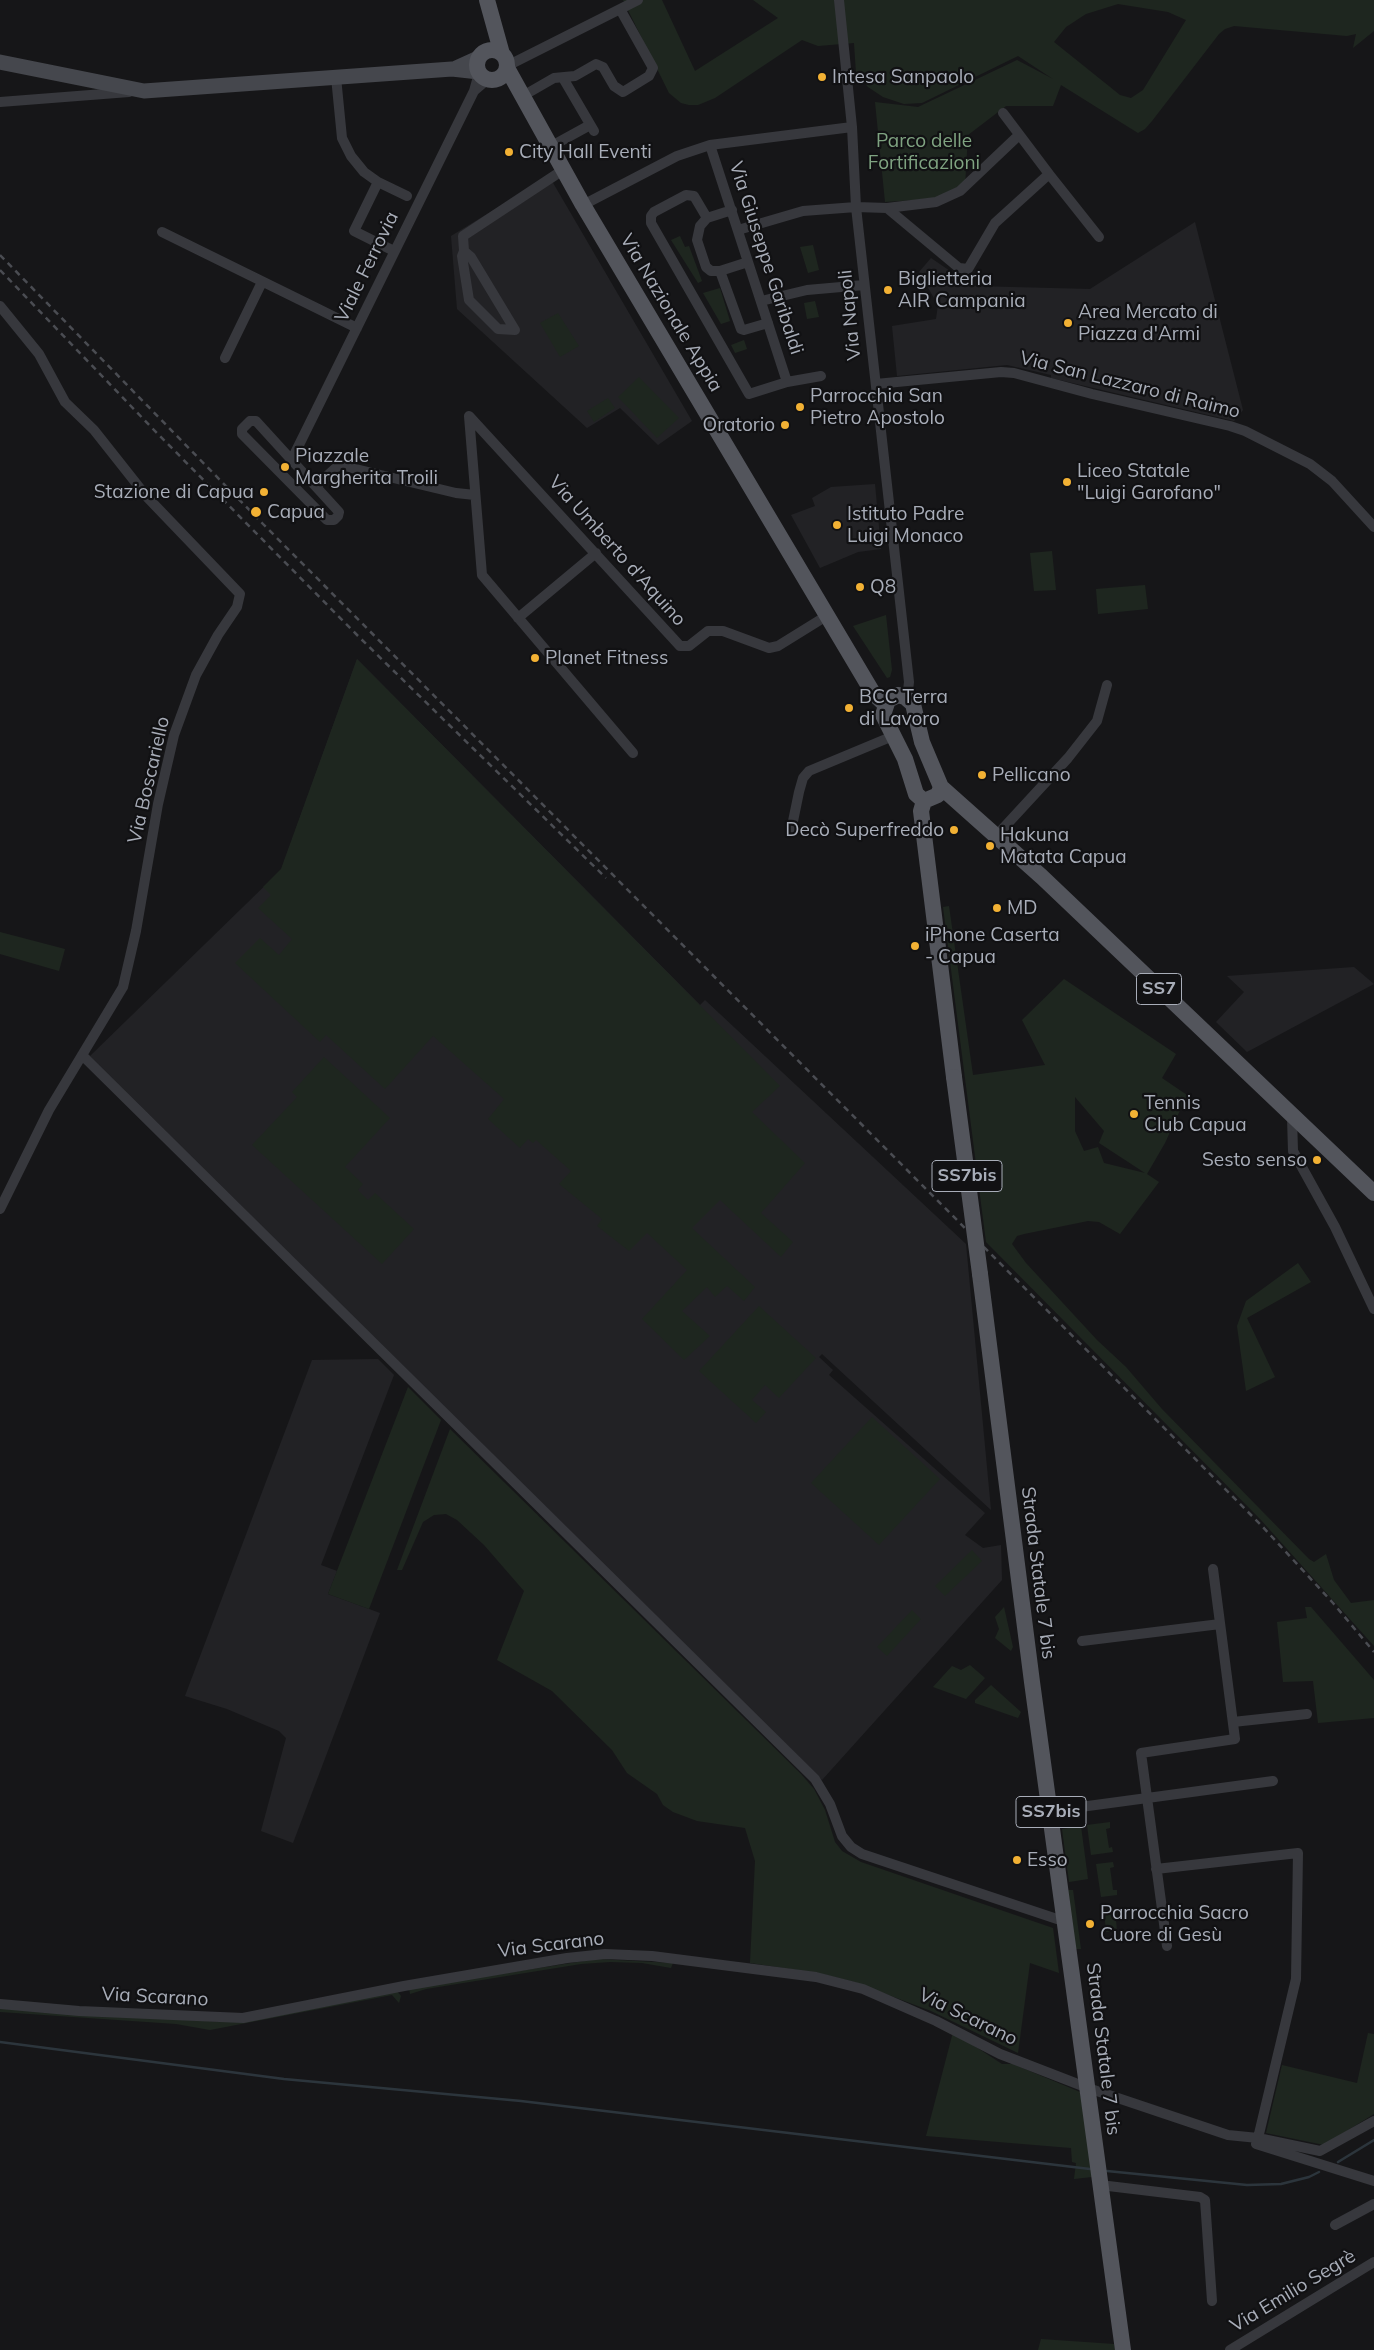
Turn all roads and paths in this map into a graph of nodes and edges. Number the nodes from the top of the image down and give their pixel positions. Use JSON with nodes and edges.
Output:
{"nodes":[{"id":1,"x":638,"y":0,"type":"edge"},
{"id":2,"x":839,"y":0,"type":"edge"},
{"id":3,"x":488,"y":6,"type":"edge"},
{"id":4,"x":622,"y":8,"type":"junction"},
{"id":5,"x":0,"y":62,"type":"edge"},
{"id":6,"x":491,"y":67,"type":"junction"},
{"id":7,"x":336,"y":77,"type":"junction"},
{"id":8,"x":563,"y":78,"type":"junction"},
{"id":9,"x":144,"y":91,"type":"junction"},
{"id":10,"x":520,"y":95,"type":"junction"},
{"id":11,"x":0,"y":102,"type":"edge"},
{"id":12,"x":1003,"y":113,"type":"dead end"},
{"id":13,"x":852,"y":127,"type":"junction"},
{"id":14,"x":1019,"y":135,"type":"junction"},
{"id":15,"x":710,"y":144,"type":"junction"},
{"id":16,"x":550,"y":147,"type":"junction"},
{"id":17,"x":563,"y":170,"type":"junction"},
{"id":18,"x":1049,"y":174,"type":"junction"},
{"id":19,"x":378,"y":182,"type":"junction"},
{"id":20,"x":407,"y":196,"type":"dead end"},
{"id":21,"x":583,"y":205,"type":"junction"},
{"id":22,"x":856,"y":207,"type":"junction"},
{"id":23,"x":887,"y":208,"type":"junction"},
{"id":24,"x":732,"y":210,"type":"junction"},
{"id":25,"x":707,"y":218,"type":"junction"},
{"id":26,"x":738,"y":230,"type":"junction"},
{"id":27,"x":162,"y":232,"type":"dead end"},
{"id":28,"x":1099,"y":237,"type":"dead end"},
{"id":29,"x":394,"y":251,"type":"junction"},
{"id":30,"x":464,"y":251,"type":"junction"},
{"id":31,"x":748,"y":262,"type":"junction"},
{"id":32,"x":720,"y":271,"type":"junction"},
{"id":33,"x":262,"y":282,"type":"junction"},
{"id":34,"x":864,"y":285,"type":"junction"},
{"id":35,"x":761,"y":301,"type":"junction"},
{"id":36,"x":0,"y":306,"type":"edge"},
{"id":37,"x":768,"y":323,"type":"junction"},
{"id":38,"x":356,"y":328,"type":"junction"},
{"id":39,"x":225,"y":358,"type":"dead end"},
{"id":40,"x":821,"y":376,"type":"dead end"},
{"id":41,"x":787,"y":382,"type":"junction"},
{"id":42,"x":876,"y":384,"type":"junction"},
{"id":43,"x":283,"y":451,"type":"junction"},
{"id":44,"x":292,"y":460,"type":"junction"},
{"id":45,"x":271,"y":463,"type":"junction"},
{"id":46,"x":307,"y":476,"type":"junction"},
{"id":47,"x":294,"y":486,"type":"junction"},
{"id":48,"x":316,"y":486,"type":"junction"},
{"id":49,"x":475,"y":495,"type":"junction"},
{"id":50,"x":1374,"y":527,"type":"edge"},
{"id":51,"x":596,"y":552,"type":"junction"},
{"id":52,"x":828,"y":615,"type":"junction"},
{"id":53,"x":518,"y":618,"type":"junction"},
{"id":54,"x":1106,"y":685,"type":"dead end"},
{"id":55,"x":907,"y":699,"type":"junction"},
{"id":56,"x":886,"y":705,"type":"junction"},
{"id":57,"x":893,"y":736,"type":"junction"},
{"id":58,"x":633,"y":753,"type":"dead end"},
{"id":59,"x":941,"y":787,"type":"junction"},
{"id":60,"x":924,"y":801,"type":"junction"},
{"id":61,"x":790,"y":831,"type":"dead end"},
{"id":62,"x":997,"y":835,"type":"junction"},
{"id":63,"x":82,"y":1055,"type":"junction"},
{"id":64,"x":1292,"y":1117,"type":"junction"},
{"id":65,"x":1374,"y":1193,"type":"edge"},
{"id":66,"x":0,"y":1209,"type":"edge"},
{"id":67,"x":1374,"y":1309,"type":"edge"},
{"id":68,"x":1213,"y":1568,"type":"dead end"},
{"id":69,"x":1220,"y":1624,"type":"junction"},
{"id":70,"x":1082,"y":1641,"type":"dead end"},
{"id":71,"x":1307,"y":1714,"type":"dead end"},
{"id":72,"x":1233,"y":1722,"type":"junction"},
{"id":73,"x":1273,"y":1781,"type":"dead end"},
{"id":74,"x":1146,"y":1798,"type":"junction"},
{"id":75,"x":1051,"y":1811,"type":"junction"},
{"id":76,"x":1156,"y":1869,"type":"junction"},
{"id":77,"x":1066,"y":1922,"type":"junction"},
{"id":78,"x":1167,"y":1946,"type":"dead end"},
{"id":79,"x":0,"y":2004,"type":"edge"},
{"id":80,"x":1088,"y":2088,"type":"junction"},
{"id":81,"x":1374,"y":2121,"type":"edge"},
{"id":82,"x":1228,"y":2135,"type":"junction"},
{"id":83,"x":1258,"y":2138,"type":"junction"},
{"id":84,"x":1374,"y":2181,"type":"edge"},
{"id":85,"x":1100,"y":2185,"type":"junction"},
{"id":86,"x":1374,"y":2204,"type":"edge"},
{"id":87,"x":1335,"y":2225,"type":"dead end"},
{"id":88,"x":1374,"y":2262,"type":"edge"},
{"id":89,"x":1212,"y":2301,"type":"dead end"},
{"id":90,"x":1122,"y":2350,"type":"edge"},
{"id":91,"x":1230,"y":2350,"type":"edge"}],
"edges":[{"from":1,"to":4,"type":"street"},
{"from":2,"to":13,"type":"street","name":"Via Napoli"},
{"from":3,"to":6,"type":"main road"},
{"from":4,"to":6,"type":"street"},
{"from":4,"to":8,"type":"street"},
{"from":5,"to":9,"type":"main road"},
{"from":6,"to":7,"type":"main road"},
{"from":6,"to":10,"type":"main road","name":"Via Nazionale Appia"},
{"from":6,"to":29,"type":"street","name":"Viale Ferrovia"},
{"from":7,"to":9,"type":"main road"},
{"from":7,"to":19,"type":"street"},
{"from":8,"to":10,"type":"street"},
{"from":8,"to":16,"type":"street"},
{"from":9,"to":11,"type":"street"},
{"from":10,"to":16,"type":"main road","name":"Via Nazionale Appia"},
{"from":12,"to":14,"type":"street"},
{"from":13,"to":15,"type":"street"},
{"from":13,"to":22,"type":"street","name":"Via Napoli"},
{"from":14,"to":18,"type":"street"},
{"from":14,"to":23,"type":"street"},
{"from":15,"to":21,"type":"street"},
{"from":15,"to":24,"type":"street","name":"Via Giuseppe Garibaldi"},
{"from":16,"to":17,"type":"main road","name":"Via Nazionale Appia"},
{"from":17,"to":21,"type":"main road","name":"Via Nazionale Appia"},
{"from":17,"to":30,"type":"street"},
{"from":18,"to":23,"type":"street"},
{"from":18,"to":28,"type":"street"},
{"from":19,"to":20,"type":"street"},
{"from":19,"to":29,"type":"street"},
{"from":21,"to":52,"type":"main road","name":"Via Nazionale Appia"},
{"from":22,"to":23,"type":"street"},
{"from":22,"to":26,"type":"street"},
{"from":22,"to":34,"type":"street","name":"Via Napoli"},
{"from":24,"to":25,"type":"street"},
{"from":24,"to":26,"type":"street","name":"Via Giuseppe Garibaldi"},
{"from":25,"to":32,"type":"street"},
{"from":25,"to":41,"type":"street"},
{"from":26,"to":31,"type":"street","name":"Via Giuseppe Garibaldi"},
{"from":27,"to":33,"type":"street"},
{"from":29,"to":38,"type":"street","name":"Viale Ferrovia"},
{"from":30,"to":30,"type":"street"},
{"from":31,"to":32,"type":"street"},
{"from":31,"to":35,"type":"street","name":"Via Giuseppe Garibaldi"},
{"from":32,"to":37,"type":"street"},
{"from":33,"to":38,"type":"street"},
{"from":33,"to":39,"type":"street"},
{"from":34,"to":35,"type":"street"},
{"from":34,"to":42,"type":"street","name":"Via Napoli"},
{"from":35,"to":37,"type":"street","name":"Via Giuseppe Garibaldi"},
{"from":36,"to":63,"type":"street","name":"Via Boscariello"},
{"from":37,"to":41,"type":"street","name":"Via Giuseppe Garibaldi"},
{"from":38,"to":44,"type":"street","name":"Viale Ferrovia"},
{"from":40,"to":41,"type":"street"},
{"from":42,"to":50,"type":"street","name":"Via San Lazzaro di Raimo"},
{"from":42,"to":55,"type":"street","name":"Via Napoli"},
{"from":43,"to":44,"type":"street"},
{"from":43,"to":45,"type":"street"},
{"from":43,"to":45,"type":"street"},
{"from":44,"to":46,"type":"street"},
{"from":45,"to":47,"type":"street"},
{"from":46,"to":47,"type":"street"},
{"from":46,"to":48,"type":"street"},
{"from":47,"to":48,"type":"street"},
{"from":48,"to":49,"type":"street"},
{"from":49,"to":51,"type":"street","name":"Via Umberto d'Aquino"},
{"from":49,"to":53,"type":"street"},
{"from":51,"to":52,"type":"street","name":"Via Umberto d'Aquino"},
{"from":51,"to":53,"type":"street"},
{"from":52,"to":56,"type":"main road","name":"Via Nazionale Appia"},
{"from":53,"to":58,"type":"street"},
{"from":54,"to":62,"type":"street"},
{"from":55,"to":56,"type":"main road"},
{"from":55,"to":59,"type":"main road","number":"SS7"},
{"from":56,"to":57,"type":"main road"},
{"from":57,"to":60,"type":"main road"},
{"from":57,"to":61,"type":"street"},
{"from":59,"to":60,"type":"main road"},
{"from":59,"to":62,"type":"main road","number":"SS7"},
{"from":60,"to":75,"type":"main road","name":"Strada Statale 7 bis","number":"SS7bis","bridge":true},
{"from":62,"to":64,"type":"main road","number":"SS7"},
{"from":63,"to":66,"type":"street","name":"Via Boscariello"},
{"from":63,"to":77,"type":"street"},
{"from":64,"to":65,"type":"main road","number":"SS7"},
{"from":64,"to":67,"type":"street"},
{"from":68,"to":69,"type":"street"},
{"from":69,"to":70,"type":"street"},
{"from":69,"to":72,"type":"street"},
{"from":71,"to":72,"type":"street"},
{"from":72,"to":74,"type":"street"},
{"from":73,"to":74,"type":"street"},
{"from":74,"to":75,"type":"street"},
{"from":74,"to":76,"type":"street"},
{"from":75,"to":77,"type":"main road","name":"Strada Statale 7 bis","number":"SS7bis"},
{"from":76,"to":78,"type":"street"},
{"from":76,"to":83,"type":"street"},
{"from":77,"to":80,"type":"main road","name":"Strada Statale 7 bis","number":"SS7bis"},
{"from":79,"to":80,"type":"street","name":"Via Scarano"},
{"from":80,"to":82,"type":"street","name":"Via Scarano"},
{"from":80,"to":85,"type":"main road","name":"Strada Statale 7 bis","number":"SS7bis"},
{"from":81,"to":83,"type":"street"},
{"from":82,"to":83,"type":"street"},
{"from":82,"to":84,"type":"street"},
{"from":85,"to":89,"type":"street"},
{"from":85,"to":90,"type":"main road","name":"Strada Statale 7 bis","number":"SS7bis"},
{"from":86,"to":87,"type":"street","name":"Via Emilio Segrè"},
{"from":88,"to":91,"type":"street","name":"Via Emilio Segrè"}]}
